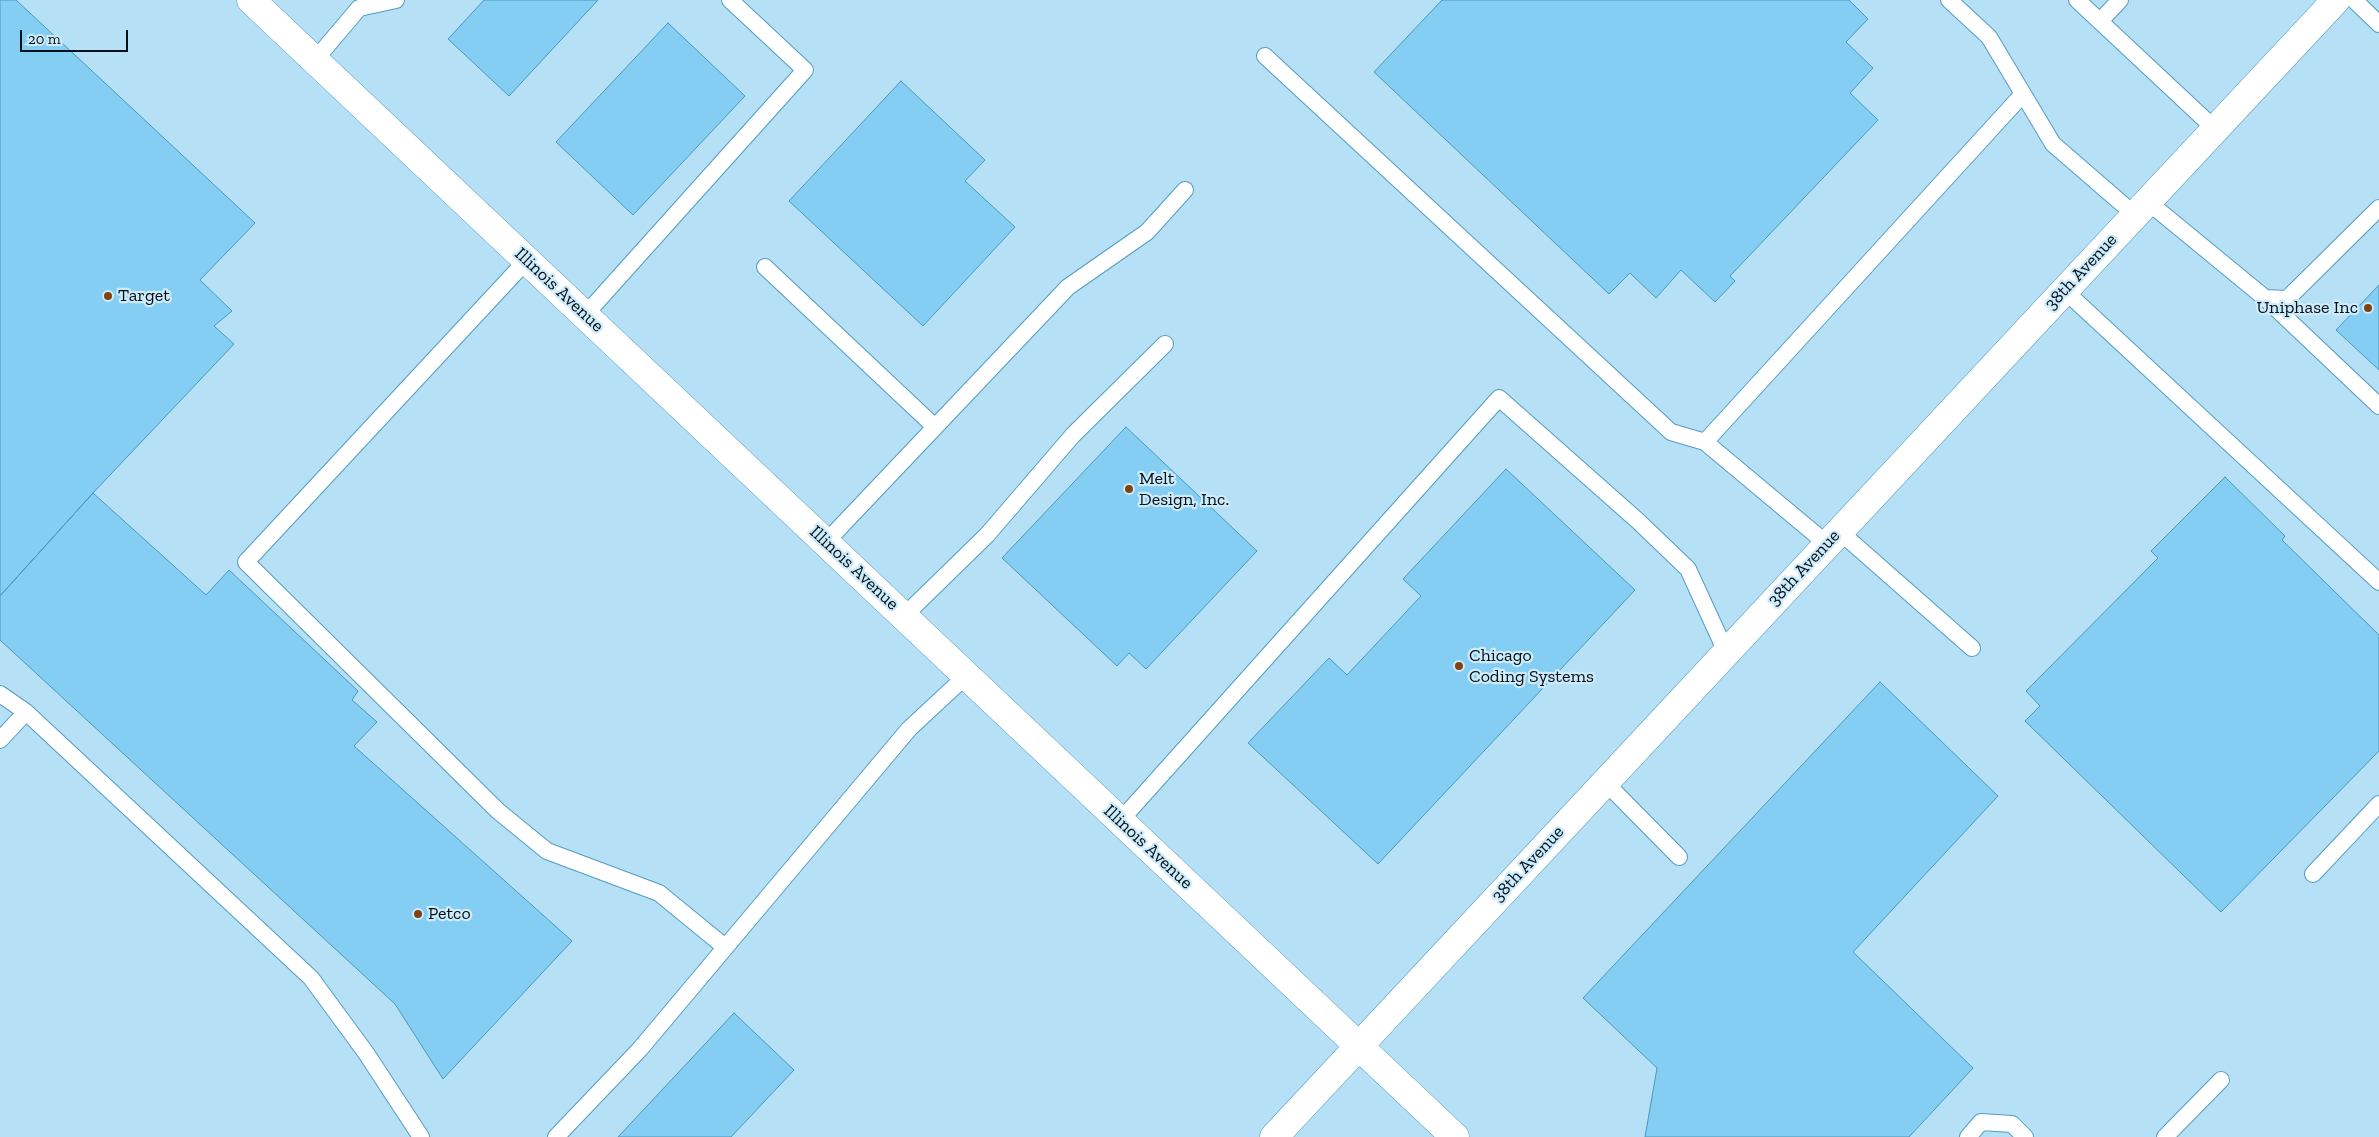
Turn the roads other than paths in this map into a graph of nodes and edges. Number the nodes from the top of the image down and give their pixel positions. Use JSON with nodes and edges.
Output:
{"nodes":[{"id":1,"x":251,"y":0,"type":"edge"},
{"id":2,"x":396,"y":0,"type":"edge"},
{"id":3,"x":730,"y":0,"type":"edge"},
{"id":4,"x":1949,"y":0,"type":"edge"},
{"id":5,"x":2077,"y":0,"type":"edge"},
{"id":6,"x":2120,"y":0,"type":"edge"},
{"id":7,"x":2336,"y":0,"type":"edge"},
{"id":8,"x":2354,"y":0,"type":"edge"},
{"id":9,"x":359,"y":4,"type":"edge"},
{"id":10,"x":2100,"y":21,"type":"junction"},
{"id":11,"x":2379,"y":24,"type":"edge"},
{"id":12,"x":1265,"y":56,"type":"dead end"},
{"id":13,"x":315,"y":60,"type":"junction"},
{"id":14,"x":2023,"y":94,"type":"junction"},
{"id":15,"x":2215,"y":129,"type":"junction"},
{"id":16,"x":1185,"y":190,"type":"dead end"},
{"id":17,"x":2141,"y":208,"type":"junction"},
{"id":18,"x":2379,"y":208,"type":"edge"},
{"id":19,"x":527,"y":260,"type":"junction"},
{"id":20,"x":766,"y":267,"type":"dead end"},
{"id":21,"x":2064,"y":290,"type":"junction"},
{"id":22,"x":2265,"y":298,"type":"junction"},
{"id":23,"x":585,"y":315,"type":"junction"},
{"id":24,"x":1165,"y":344,"type":"dead end"},
{"id":25,"x":2379,"y":406,"type":"edge"},
{"id":26,"x":935,"y":427,"type":"junction"},
{"id":27,"x":1705,"y":442,"type":"junction"},
{"id":28,"x":1833,"y":538,"type":"junction"},
{"id":29,"x":826,"y":542,"type":"junction"},
{"id":30,"x":2379,"y":582,"type":"edge"},
{"id":31,"x":904,"y":616,"type":"junction"},
{"id":32,"x":1972,"y":648,"type":"dead end"},
{"id":33,"x":1726,"y":652,"type":"junction"},
{"id":34,"x":966,"y":675,"type":"junction"},
{"id":35,"x":0,"y":694,"type":"edge"},
{"id":36,"x":26,"y":712,"type":"junction"},
{"id":37,"x":0,"y":740,"type":"edge"},
{"id":38,"x":1604,"y":782,"type":"junction"},
{"id":39,"x":2379,"y":804,"type":"edge"},
{"id":40,"x":1120,"y":821,"type":"junction"},
{"id":41,"x":1679,"y":857,"type":"dead end"},
{"id":42,"x":2313,"y":874,"type":"dead end"},
{"id":43,"x":725,"y":947,"type":"junction"},
{"id":44,"x":1358,"y":1046,"type":"junction"},
{"id":45,"x":2221,"y":1080,"type":"dead end"},
{"id":46,"x":421,"y":1137,"type":"edge"},
{"id":47,"x":556,"y":1137,"type":"edge"},
{"id":48,"x":1274,"y":1137,"type":"edge"},
{"id":49,"x":1456,"y":1137,"type":"edge"},
{"id":50,"x":1968,"y":1137,"type":"edge"},
{"id":51,"x":2025,"y":1137,"type":"edge"},
{"id":52,"x":2165,"y":1137,"type":"edge"}],
"edges":[{"from":1,"to":13,"type":"street","name":"Illinois Avenue"},
{"from":2,"to":9,"type":"lane"},
{"from":3,"to":23,"type":"lane"},
{"from":4,"to":14,"type":"lane"},
{"from":5,"to":10,"type":"lane"},
{"from":6,"to":10,"type":"lane"},
{"from":7,"to":15,"type":"street","name":"38th Avenue"},
{"from":8,"to":11,"type":"lane"},
{"from":9,"to":13,"type":"lane"},
{"from":10,"to":15,"type":"lane"},
{"from":12,"to":27,"type":"lane"},
{"from":13,"to":19,"type":"street","name":"Illinois Avenue"},
{"from":14,"to":17,"type":"lane"},
{"from":14,"to":27,"type":"lane"},
{"from":15,"to":17,"type":"street","name":"38th Avenue"},
{"from":16,"to":26,"type":"lane"},
{"from":17,"to":21,"type":"street","name":"38th Avenue"},
{"from":17,"to":22,"type":"lane"},
{"from":18,"to":22,"type":"lane"},
{"from":19,"to":23,"type":"street","name":"Illinois Avenue"},
{"from":19,"to":43,"type":"lane"},
{"from":20,"to":26,"type":"lane"},
{"from":21,"to":28,"type":"street","name":"38th Avenue"},
{"from":21,"to":30,"type":"lane"},
{"from":22,"to":25,"type":"lane"},
{"from":23,"to":29,"type":"street","name":"Illinois Avenue"},
{"from":24,"to":31,"type":"lane"},
{"from":26,"to":29,"type":"lane"},
{"from":27,"to":28,"type":"lane"},
{"from":28,"to":32,"type":"lane"},
{"from":28,"to":33,"type":"street","name":"38th Avenue"},
{"from":29,"to":31,"type":"street","name":"Illinois Avenue"},
{"from":31,"to":34,"type":"street","name":"Illinois Avenue"},
{"from":33,"to":38,"type":"street","name":"38th Avenue"},
{"from":33,"to":40,"type":"lane"},
{"from":34,"to":40,"type":"street","name":"Illinois Avenue"},
{"from":34,"to":43,"type":"lane"},
{"from":35,"to":36,"type":"lane"},
{"from":36,"to":37,"type":"lane"},
{"from":36,"to":46,"type":"lane"},
{"from":38,"to":41,"type":"lane"},
{"from":38,"to":44,"type":"street","name":"38th Avenue"},
{"from":39,"to":42,"type":"lane"},
{"from":40,"to":44,"type":"street","name":"Illinois Avenue"},
{"from":43,"to":47,"type":"lane"},
{"from":44,"to":48,"type":"street","name":"38th Avenue"},
{"from":44,"to":49,"type":"street","name":"Illinois Avenue"},
{"from":45,"to":52,"type":"lane"},
{"from":50,"to":51,"type":"lane"}]}
